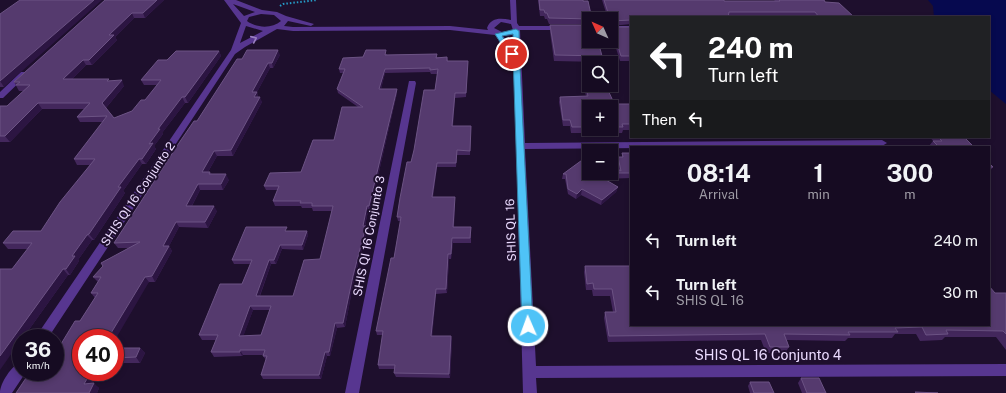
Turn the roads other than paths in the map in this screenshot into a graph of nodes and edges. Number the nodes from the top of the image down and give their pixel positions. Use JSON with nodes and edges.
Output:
{"nodes":[{"id":1,"x":229,"y":0,"type":"edge"},
{"id":2,"x":513,"y":2,"type":"edge"},
{"id":3,"x":261,"y":12,"type":"junction"},
{"id":4,"x":284,"y":18,"type":"junction"},
{"id":5,"x":244,"y":21,"type":"junction"},
{"id":6,"x":498,"y":21,"type":"junction"},
{"id":7,"x":275,"y":27,"type":"junction"},
{"id":8,"x":516,"y":27,"type":"junction"},
{"id":9,"x":334,"y":28,"type":"junction"},
{"id":10,"x":450,"y":28,"type":"junction"},
{"id":11,"x":582,"y":28,"type":"edge"},
{"id":12,"x":618,"y":28,"type":"edge"},
{"id":13,"x":630,"y":28,"type":"edge"},
{"id":14,"x":496,"y":33,"type":"junction"},
{"id":15,"x":234,"y":50,"type":"junction"},
{"id":16,"x":516,"y":67,"type":"junction"},
{"id":17,"x":28,"y":70,"type":"edge"},
{"id":18,"x":412,"y":84,"type":"dead end"},
{"id":19,"x":0,"y":96,"type":"edge"},
{"id":20,"x":882,"y":144,"type":"dead end"},
{"id":21,"x":521,"y":146,"type":"junction"},
{"id":22,"x":47,"y":329,"type":"edge"},
{"id":23,"x":1006,"y":370,"type":"edge"},
{"id":24,"x":530,"y":372,"type":"junction"},
{"id":25,"x":12,"y":381,"type":"edge"},
{"id":26,"x":4,"y":393,"type":"edge"},
{"id":27,"x":352,"y":393,"type":"edge"},
{"id":28,"x":530,"y":393,"type":"edge"}],
"edges":[{"from":1,"to":3,"type":"street"},
{"from":1,"to":5,"type":"street"},
{"from":2,"to":6,"type":"street","name":"SHIS QL 16"},
{"from":2,"to":8,"type":"street","name":"SHIS QL 16"},
{"from":3,"to":4,"type":"street"},
{"from":3,"to":5,"type":"street"},
{"from":4,"to":7,"type":"street"},
{"from":4,"to":9,"type":"street"},
{"from":5,"to":7,"type":"street"},
{"from":5,"to":15,"type":"street","name":"SHIS QI 16 Conjunto 2"},
{"from":6,"to":8,"type":"street"},
{"from":6,"to":10,"type":"street"},
{"from":6,"to":14,"type":"street"},
{"from":7,"to":9,"type":"street"},
{"from":15,"to":7,"type":"street","name":"SHIS QI 16 Conjunto 2","one_way":true},
{"from":8,"to":11,"type":"street"},
{"from":8,"to":14,"type":"street"},
{"from":8,"to":16,"type":"street","name":"SHIS QL 16"},
{"from":9,"to":10,"type":"street"},
{"from":10,"to":14,"type":"street"},
{"from":12,"to":13,"type":"street"},
{"from":14,"to":16,"type":"street","name":"SHIS QL 16"},
{"from":15,"to":22,"type":"street","name":"SHIS QI 16 Conjunto 2"},
{"from":16,"to":21,"type":"street","name":"SHIS QL 16"},
{"from":17,"to":19,"type":"street"},
{"from":18,"to":27,"type":"street","name":"SHIS QI 16 Conjunto 3"},
{"from":20,"to":21,"type":"street"},
{"from":21,"to":24,"type":"street","name":"SHIS QL 16"},
{"from":23,"to":24,"type":"street","name":"SHIS QL 16 Conjunto 4"},
{"from":24,"to":28,"type":"street","name":"SHIS QL 16"},
{"from":25,"to":26,"type":"street"}]}
